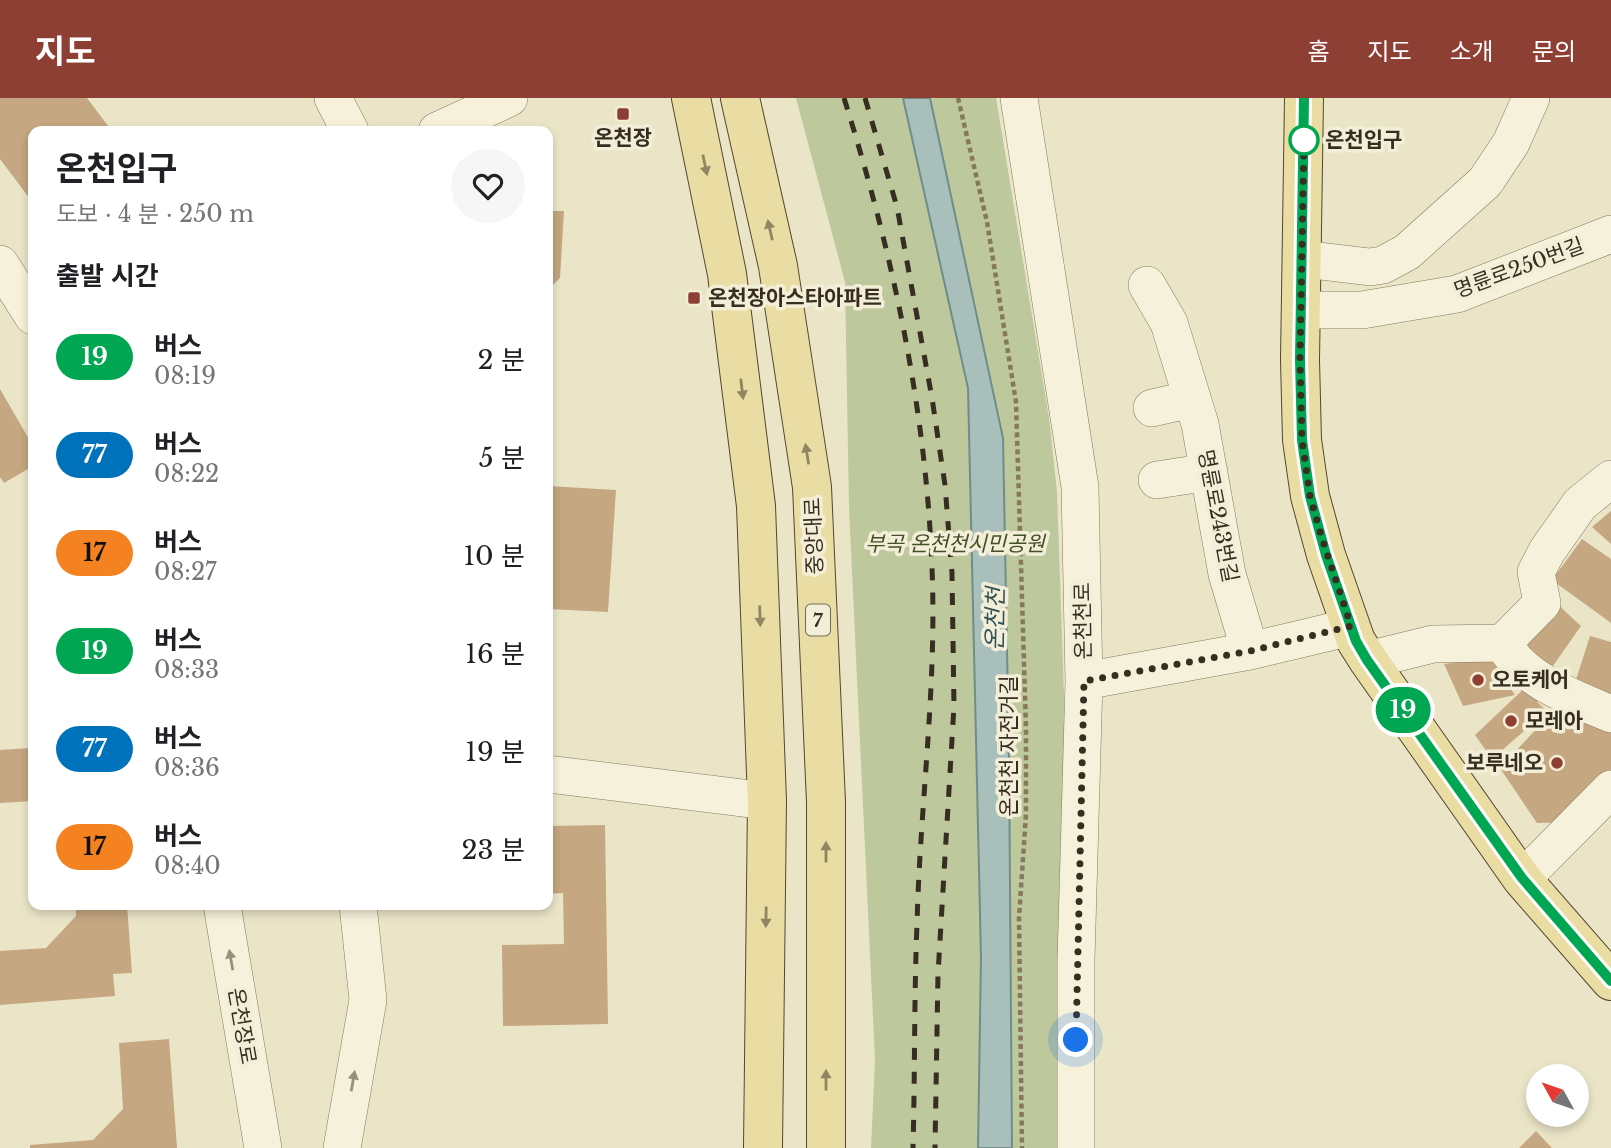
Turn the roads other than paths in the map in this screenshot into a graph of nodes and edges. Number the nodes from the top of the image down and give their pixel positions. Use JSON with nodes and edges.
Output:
{"nodes":[{"id":1,"x":333,"y":98,"type":"edge"},
{"id":2,"x":509,"y":98,"type":"edge"},
{"id":3,"x":691,"y":98,"type":"edge"},
{"id":4,"x":740,"y":98,"type":"edge"},
{"id":5,"x":1019,"y":98,"type":"edge"},
{"id":6,"x":1304,"y":98,"type":"edge"},
{"id":7,"x":1531,"y":98,"type":"edge"},
{"id":8,"x":347,"y":126,"type":"edge"},
{"id":9,"x":448,"y":126,"type":"edge"},
{"id":10,"x":1611,"y":234,"type":"edge"},
{"id":11,"x":1303,"y":259,"type":"junction"},
{"id":12,"x":0,"y":264,"type":"edge"},
{"id":13,"x":1147,"y":285,"type":"dead end"},
{"id":14,"x":28,"y":308,"type":"edge"},
{"id":15,"x":1301,"y":310,"type":"junction"},
{"id":16,"x":1192,"y":399,"type":"junction"},
{"id":17,"x":1152,"y":408,"type":"dead end"},
{"id":18,"x":1209,"y":472,"type":"junction"},
{"id":19,"x":1611,"y":479,"type":"edge"},
{"id":20,"x":1157,"y":480,"type":"dead end"},
{"id":21,"x":1359,"y":643,"type":"junction"},
{"id":22,"x":1503,"y":643,"type":"junction"},
{"id":23,"x":1250,"y":651,"type":"junction"},
{"id":24,"x":1084,"y":681,"type":"junction"},
{"id":25,"x":1611,"y":714,"type":"edge"},
{"id":26,"x":553,"y":775,"type":"edge"},
{"id":27,"x":1611,"y":789,"type":"edge"},
{"id":28,"x":767,"y":801,"type":"junction"},
{"id":29,"x":1522,"y":878,"type":"junction"},
{"id":30,"x":223,"y":910,"type":"edge"},
{"id":31,"x":359,"y":910,"type":"edge"},
{"id":32,"x":1611,"y":981,"type":"edge"},
{"id":33,"x":263,"y":1148,"type":"edge"},
{"id":34,"x":342,"y":1148,"type":"edge"},
{"id":35,"x":763,"y":1148,"type":"edge"},
{"id":36,"x":826,"y":1148,"type":"edge"},
{"id":37,"x":1076,"y":1148,"type":"edge"}],
"edges":[{"from":1,"to":8,"type":"street"},
{"from":2,"to":9,"type":"street"},
{"from":3,"to":28,"type":"main road","one_way":true},
{"from":36,"to":4,"type":"main road","name":"중앙대로","number":"7","one_way":true},
{"from":5,"to":24,"type":"street","name":"온천천로"},
{"from":6,"to":11,"type":"main road"},
{"from":7,"to":11,"type":"street"},
{"from":10,"to":15,"type":"street","name":"명륜로250번길"},
{"from":11,"to":15,"type":"main road"},
{"from":12,"to":14,"type":"street"},
{"from":13,"to":16,"type":"street","name":"명륜로243번길"},
{"from":15,"to":21,"type":"main road"},
{"from":16,"to":17,"type":"street"},
{"from":16,"to":18,"type":"street","name":"명륜로243번길"},
{"from":18,"to":20,"type":"street"},
{"from":18,"to":23,"type":"street","name":"명륜로243번길"},
{"from":19,"to":22,"type":"street"},
{"from":21,"to":22,"type":"street"},
{"from":21,"to":23,"type":"street"},
{"from":21,"to":29,"type":"main road"},
{"from":22,"to":25,"type":"street"},
{"from":23,"to":24,"type":"street"},
{"from":24,"to":37,"type":"street","name":"온천천로"},
{"from":26,"to":28,"type":"street"},
{"from":27,"to":29,"type":"street"},
{"from":28,"to":35,"type":"main road","one_way":true},
{"from":29,"to":32,"type":"main road"},
{"from":33,"to":30,"type":"street","name":"온천장로","one_way":true},
{"from":34,"to":31,"type":"street","one_way":true}]}
